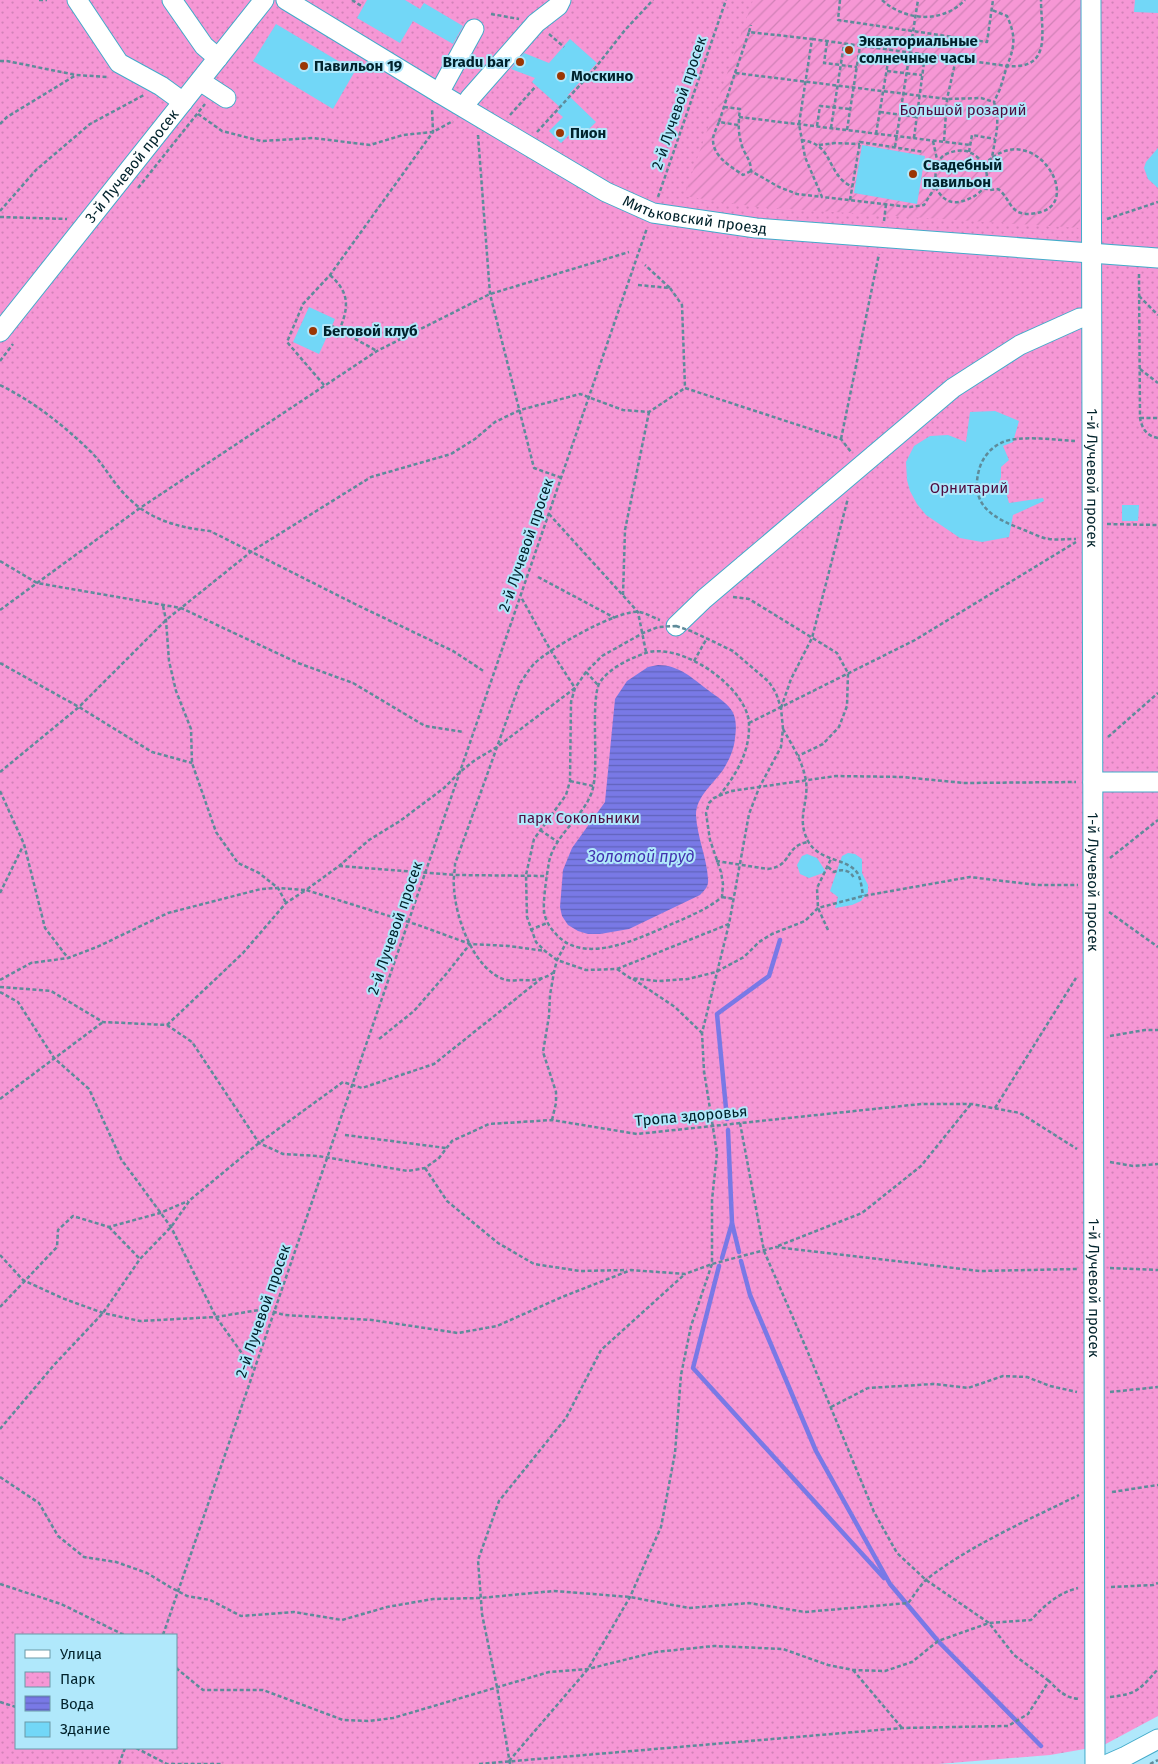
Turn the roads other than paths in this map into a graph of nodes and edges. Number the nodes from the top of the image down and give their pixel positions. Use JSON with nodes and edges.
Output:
{"nodes":[{"id":1,"x":77,"y":0,"type":"edge"},
{"id":2,"x":172,"y":0,"type":"edge"},
{"id":3,"x":264,"y":0,"type":"edge"},
{"id":4,"x":286,"y":0,"type":"edge"},
{"id":5,"x":561,"y":0,"type":"edge"},
{"id":6,"x":1091,"y":0,"type":"edge"},
{"id":7,"x":474,"y":29,"type":"dead end"},
{"id":8,"x":218,"y":58,"type":"junction"},
{"id":9,"x":200,"y":81,"type":"junction"},
{"id":10,"x":226,"y":98,"type":"dead end"},
{"id":11,"x":435,"y":99,"type":"junction"},
{"id":12,"x":183,"y":102,"type":"junction"},
{"id":13,"x":460,"y":114,"type":"junction"},
{"id":14,"x":1091,"y":253,"type":"junction"},
{"id":15,"x":1158,"y":258,"type":"edge"},
{"id":16,"x":1091,"y":318,"type":"junction"},
{"id":17,"x":0,"y":332,"type":"edge"},
{"id":18,"x":668,"y":623,"type":"road end"},
{"id":19,"x":1093,"y":782,"type":"junction"},
{"id":20,"x":1158,"y":782,"type":"edge"},
{"id":21,"x":1158,"y":1739,"type":"edge"},
{"id":22,"x":1095,"y":1764,"type":"edge"},
{"id":23,"x":1108,"y":1764,"type":"edge"}],
"edges":[{"from":1,"to":12,"type":"street"},
{"from":2,"to":8,"type":"street"},
{"from":3,"to":8,"type":"street","name":"3-й Лучевой просек"},
{"from":4,"to":11,"type":"street","name":"Митьковский проезд"},
{"from":5,"to":13,"type":"street"},
{"from":6,"to":14,"type":"street","name":"1-й Лучевой просек"},
{"from":7,"to":11,"type":"street"},
{"from":8,"to":9,"type":"street","name":"3-й Лучевой просек"},
{"from":9,"to":10,"type":"street"},
{"from":9,"to":12,"type":"street","name":"3-й Лучевой просек"},
{"from":11,"to":13,"type":"street","name":"Митьковский проезд"},
{"from":12,"to":17,"type":"street","name":"3-й Лучевой просек"},
{"from":13,"to":14,"type":"street","name":"Митьковский проезд"},
{"from":14,"to":15,"type":"street","name":"Митьковский проезд"},
{"from":14,"to":16,"type":"street","name":"1-й Лучевой просек"},
{"from":16,"to":18,"type":"street"},
{"from":16,"to":19,"type":"street","name":"1-й Лучевой просек"},
{"from":19,"to":20,"type":"street"},
{"from":19,"to":22,"type":"street","name":"1-й Лучевой просек"},
{"from":21,"to":23,"type":"street"}]}
